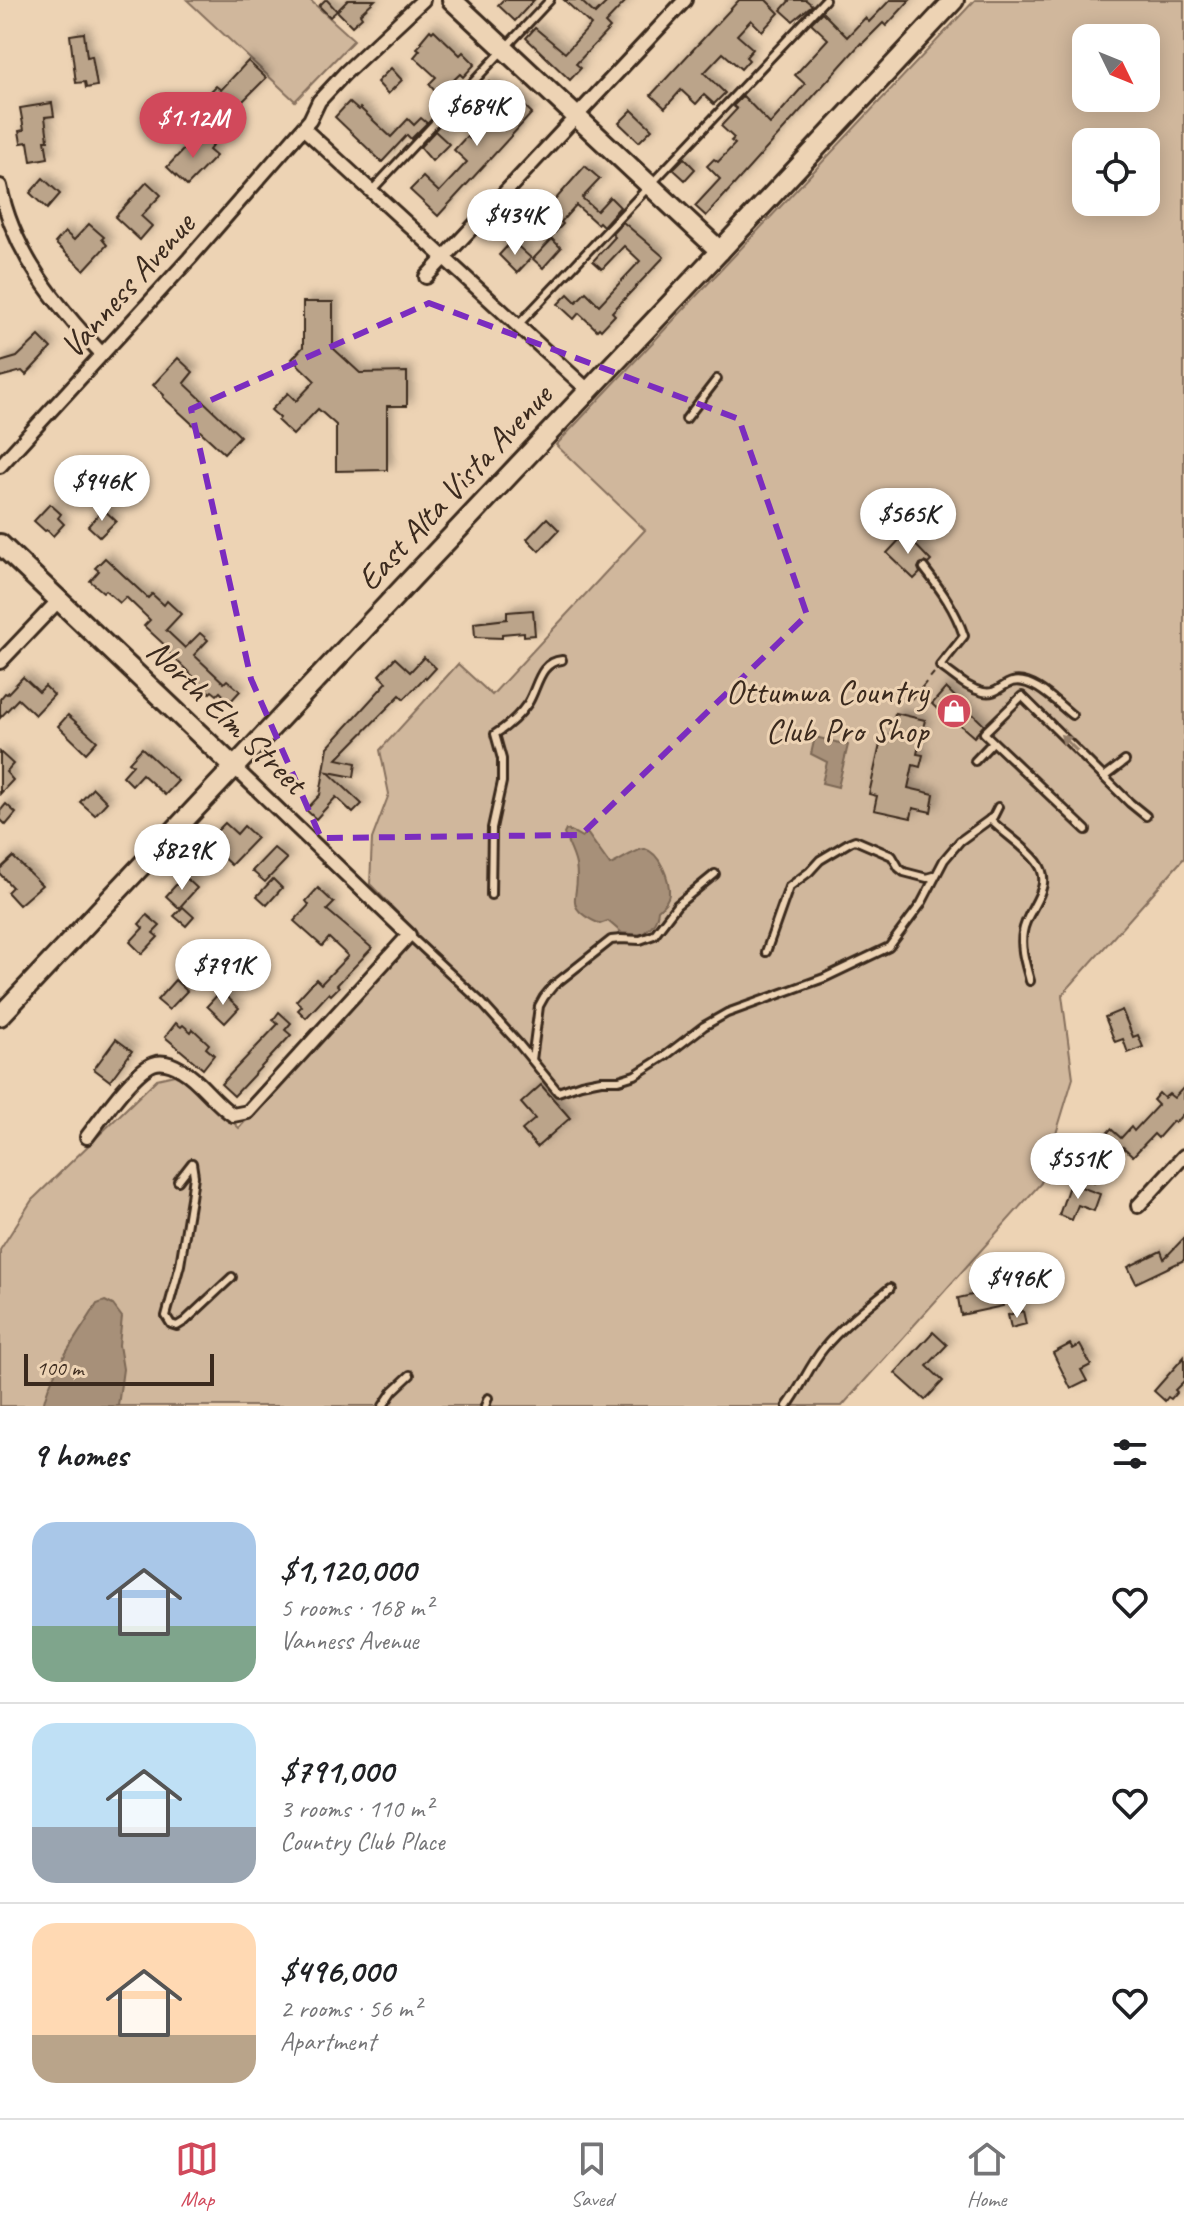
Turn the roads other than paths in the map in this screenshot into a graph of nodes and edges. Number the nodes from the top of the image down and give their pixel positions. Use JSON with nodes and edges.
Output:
{"nodes":[{"id":1,"x":423,"y":0,"type":"edge"},
{"id":2,"x":452,"y":0,"type":"edge"},
{"id":3,"x":550,"y":0,"type":"edge"},
{"id":4,"x":685,"y":0,"type":"edge"},
{"id":5,"x":825,"y":0,"type":"edge"},
{"id":6,"x":954,"y":0,"type":"edge"},
{"id":7,"x":504,"y":49,"type":"junction"},
{"id":8,"x":576,"y":116,"type":"junction"},
{"id":9,"x":303,"y":128,"type":"junction"},
{"id":10,"x":650,"y":185,"type":"junction"},
{"id":11,"x":0,"y":186,"type":"edge"},
{"id":12,"x":372,"y":191,"type":"junction"},
{"id":13,"x":720,"y":251,"type":"junction"},
{"id":14,"x":444,"y":258,"type":"junction"},
{"id":15,"x":426,"y":277,"type":"dead end"},
{"id":16,"x":518,"y":325,"type":"junction"},
{"id":17,"x":102,"y":354,"type":"junction"},
{"id":18,"x":717,"y":379,"type":"dead end"},
{"id":19,"x":589,"y":391,"type":"junction"},
{"id":20,"x":686,"y":419,"type":"dead end"},
{"id":21,"x":0,"y":466,"type":"edge"},
{"id":22,"x":0,"y":544,"type":"edge"},
{"id":23,"x":924,"y":568,"type":"dead end"},
{"id":24,"x":59,"y":600,"type":"junction"},
{"id":25,"x":562,"y":660,"type":"dead end"},
{"id":26,"x":0,"y":662,"type":"edge"},
{"id":27,"x":1072,"y":715,"type":"dead end"},
{"id":28,"x":993,"y":742,"type":"junction"},
{"id":29,"x":975,"y":761,"type":"dead end"},
{"id":30,"x":1125,"y":761,"type":"dead end"},
{"id":31,"x":235,"y":768,"type":"junction"},
{"id":32,"x":1104,"y":777,"type":"junction"},
{"id":33,"x":998,"y":807,"type":"dead end"},
{"id":34,"x":1146,"y":816,"type":"dead end"},
{"id":35,"x":990,"y":819,"type":"junction"},
{"id":36,"x":1086,"y":830,"type":"dead end"},
{"id":37,"x":715,"y":874,"type":"dead end"},
{"id":38,"x":934,"y":876,"type":"junction"},
{"id":39,"x":491,"y":895,"type":"dead end"},
{"id":40,"x":409,"y":935,"type":"junction"},
{"id":41,"x":766,"y":952,"type":"dead end"},
{"id":42,"x":1030,"y":981,"type":"dead end"},
{"id":43,"x":0,"y":1016,"type":"edge"},
{"id":44,"x":532,"y":1062,"type":"junction"},
{"id":45,"x":87,"y":1137,"type":"dead end"},
{"id":46,"x":1184,"y":1156,"type":"edge"},
{"id":47,"x":178,"y":1181,"type":"dead end"},
{"id":48,"x":1138,"y":1206,"type":"dead end"},
{"id":49,"x":232,"y":1277,"type":"dead end"},
{"id":50,"x":890,"y":1288,"type":"dead end"},
{"id":51,"x":410,"y":1375,"type":"dead end"},
{"id":52,"x":488,"y":1398,"type":"dead end"},
{"id":53,"x":383,"y":1406,"type":"edge"},
{"id":54,"x":485,"y":1406,"type":"edge"},
{"id":55,"x":787,"y":1406,"type":"edge"}],
"edges":[{"from":1,"to":9,"type":"street","name":"Vanness Avenue"},
{"from":2,"to":7,"type":"main road"},
{"from":3,"to":7,"type":"lane"},
{"from":4,"to":8,"type":"street"},
{"from":5,"to":10,"type":"lane"},
{"from":6,"to":13,"type":"main road","name":"East Alta Vista Avenue"},
{"from":7,"to":8,"type":"main road"},
{"from":7,"to":12,"type":"lane"},
{"from":8,"to":10,"type":"main road"},
{"from":8,"to":14,"type":"street"},
{"from":9,"to":12,"type":"street"},
{"from":9,"to":17,"type":"street","name":"Vanness Avenue"},
{"from":10,"to":13,"type":"main road"},
{"from":10,"to":16,"type":"lane"},
{"from":11,"to":17,"type":"street"},
{"from":12,"to":14,"type":"street"},
{"from":13,"to":19,"type":"main road","name":"East Alta Vista Avenue"},
{"from":14,"to":15,"type":"street"},
{"from":14,"to":16,"type":"street"},
{"from":16,"to":19,"type":"street"},
{"from":17,"to":21,"type":"street","name":"Vanness Avenue"},
{"from":18,"to":20,"type":"lane"},
{"from":19,"to":31,"type":"main road","name":"East Alta Vista Avenue"},
{"from":22,"to":24,"type":"main road","name":"North Elm Street"},
{"from":23,"to":27,"type":"lane"},
{"from":24,"to":26,"type":"street"},
{"from":24,"to":31,"type":"main road","name":"North Elm Street"},
{"from":25,"to":39,"type":"lane"},
{"from":28,"to":29,"type":"lane"},
{"from":32,"to":28,"type":"lane","one_way":true},
{"from":28,"to":36,"type":"lane"},
{"from":30,"to":32,"type":"lane"},
{"from":31,"to":40,"type":"street","name":"North Elm Street"},
{"from":31,"to":43,"type":"main road","name":"East Alta Vista Avenue"},
{"from":32,"to":34,"type":"lane"},
{"from":33,"to":35,"type":"lane"},
{"from":35,"to":38,"type":"lane"},
{"from":35,"to":42,"type":"lane"},
{"from":37,"to":44,"type":"lane"},
{"from":38,"to":41,"type":"lane"},
{"from":38,"to":44,"type":"lane"},
{"from":40,"to":44,"type":"lane"},
{"from":40,"to":45,"type":"street"},
{"from":46,"to":48,"type":"street"},
{"from":47,"to":49,"type":"lane"},
{"from":50,"to":55,"type":"lane"},
{"from":51,"to":53,"type":"lane"},
{"from":52,"to":54,"type":"lane"}]}
